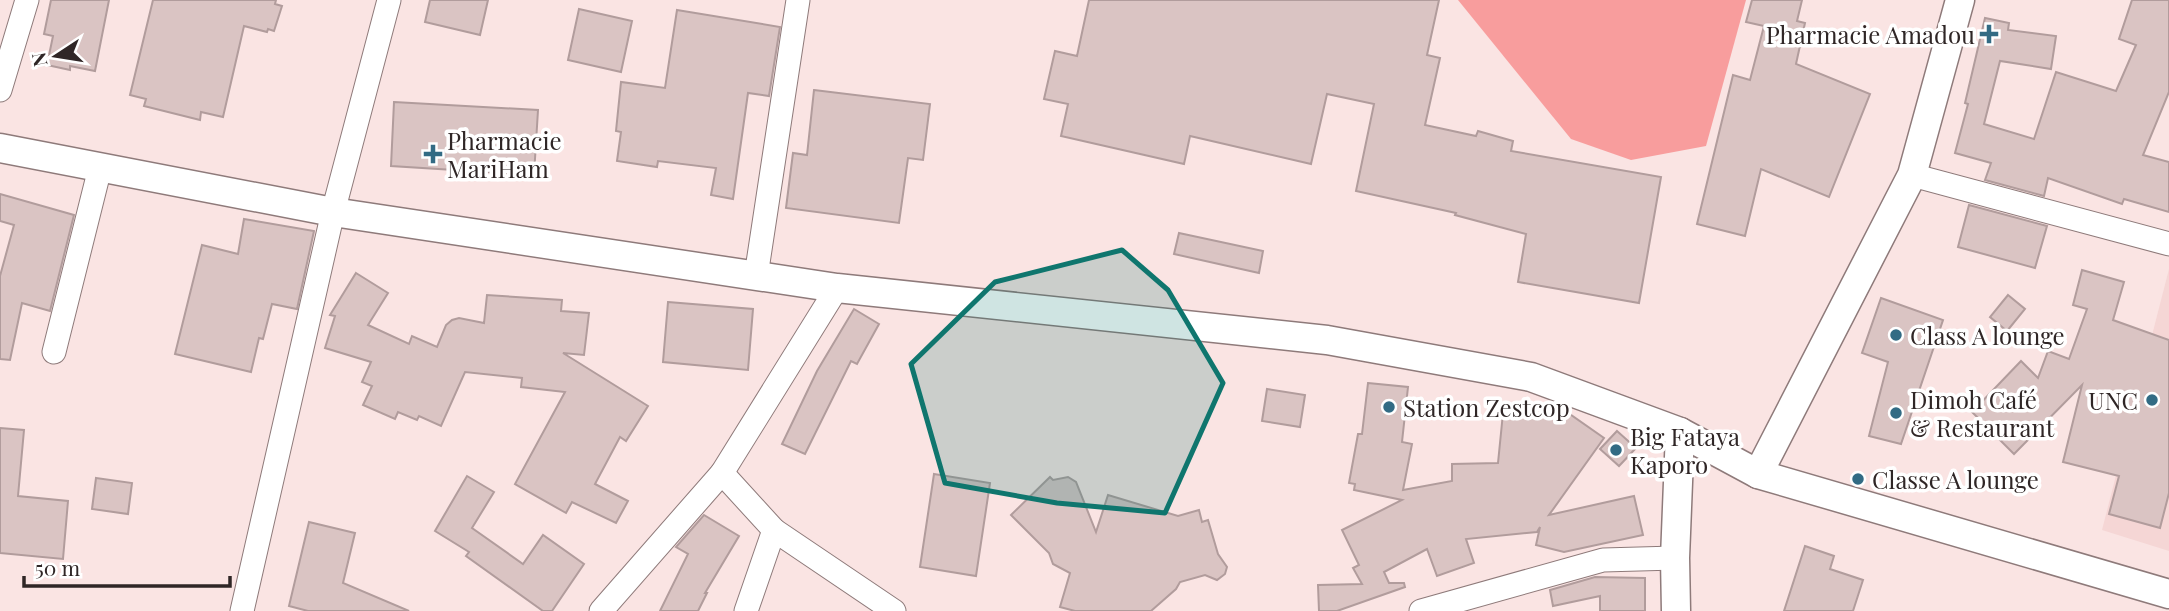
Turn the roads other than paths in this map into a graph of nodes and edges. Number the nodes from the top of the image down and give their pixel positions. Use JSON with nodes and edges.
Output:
{"nodes":[{"id":1,"x":27,"y":0,"type":"edge"},
{"id":2,"x":389,"y":0,"type":"edge"},
{"id":3,"x":799,"y":0,"type":"edge"},
{"id":4,"x":1960,"y":0,"type":"edge"},
{"id":5,"x":0,"y":90,"type":"edge"},
{"id":6,"x":0,"y":148,"type":"edge"},
{"id":7,"x":100,"y":168,"type":"junction"},
{"id":8,"x":1912,"y":175,"type":"junction"},
{"id":9,"x":333,"y":212,"type":"junction"},
{"id":10,"x":2169,"y":244,"type":"edge"},
{"id":11,"x":756,"y":276,"type":"junction"},
{"id":12,"x":837,"y":288,"type":"junction"},
{"id":13,"x":54,"y":352,"type":"dead end"},
{"id":14,"x":1680,"y":432,"type":"junction"},
{"id":15,"x":722,"y":473,"type":"junction"},
{"id":16,"x":1758,"y":474,"type":"junction"},
{"id":17,"x":774,"y":530,"type":"junction"},
{"id":18,"x":1675,"y":558,"type":"junction"},
{"id":19,"x":2169,"y":594,"type":"edge"},
{"id":20,"x":242,"y":611,"type":"edge"},
{"id":21,"x":601,"y":611,"type":"edge"},
{"id":22,"x":746,"y":611,"type":"edge"},
{"id":23,"x":894,"y":611,"type":"edge"},
{"id":24,"x":1421,"y":611,"type":"edge"},
{"id":25,"x":1676,"y":611,"type":"edge"}],
"edges":[{"from":1,"to":5,"type":"street"},
{"from":2,"to":9,"type":"street"},
{"from":3,"to":11,"type":"street"},
{"from":4,"to":8,"type":"street"},
{"from":6,"to":7,"type":"street"},
{"from":7,"to":9,"type":"street"},
{"from":7,"to":13,"type":"street"},
{"from":8,"to":10,"type":"street"},
{"from":8,"to":16,"type":"street"},
{"from":9,"to":11,"type":"street"},
{"from":9,"to":20,"type":"street"},
{"from":11,"to":12,"type":"street"},
{"from":12,"to":14,"type":"street"},
{"from":12,"to":15,"type":"street"},
{"from":14,"to":16,"type":"street"},
{"from":14,"to":18,"type":"street"},
{"from":15,"to":17,"type":"street"},
{"from":15,"to":21,"type":"street"},
{"from":16,"to":19,"type":"street"},
{"from":17,"to":22,"type":"street"},
{"from":17,"to":23,"type":"street"},
{"from":18,"to":24,"type":"street"},
{"from":18,"to":25,"type":"street"}]}
